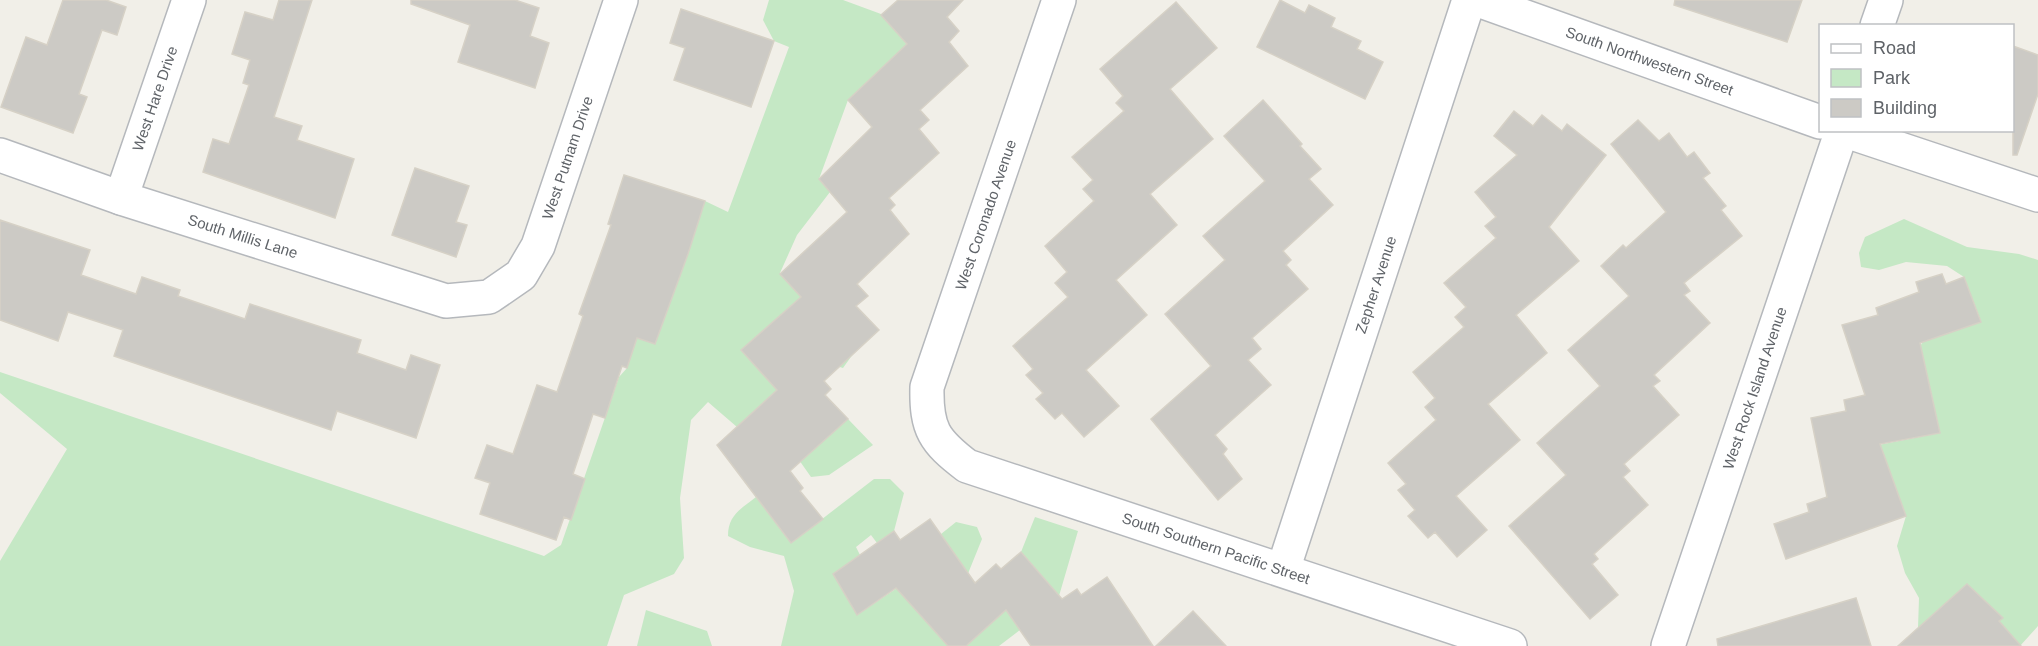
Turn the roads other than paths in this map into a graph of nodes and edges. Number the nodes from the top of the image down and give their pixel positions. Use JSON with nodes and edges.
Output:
{"nodes":[{"id":1,"x":189,"y":0,"type":"edge"},
{"id":2,"x":621,"y":0,"type":"edge"},
{"id":3,"x":1059,"y":0,"type":"edge"},
{"id":4,"x":1469,"y":0,"type":"edge"},
{"id":5,"x":1478,"y":0,"type":"edge"},
{"id":6,"x":1886,"y":0,"type":"edge"},
{"id":7,"x":1878,"y":24,"type":"edge"},
{"id":8,"x":1819,"y":121,"type":"edge"},
{"id":9,"x":1842,"y":132,"type":"edge"},
{"id":10,"x":1849,"y":132,"type":"edge"},
{"id":11,"x":0,"y":155,"type":"edge"},
{"id":12,"x":2038,"y":195,"type":"edge"},
{"id":13,"x":121,"y":198,"type":"junction"},
{"id":14,"x":489,"y":297,"type":"joint"},
{"id":15,"x":933,"y":432,"type":"joint"},
{"id":16,"x":1282,"y":570,"type":"junction"},
{"id":17,"x":1510,"y":646,"type":"edge"},
{"id":18,"x":1668,"y":646,"type":"edge"}],
"edges":[{"from":1,"to":13,"type":"street","name":"West Hare Drive"},
{"from":2,"to":14,"type":"street","name":"West Putnam Drive"},
{"from":3,"to":15,"type":"street","name":"West Coronado Avenue"},
{"from":4,"to":16,"type":"street","name":"Zepher Avenue"},
{"from":5,"to":8,"type":"street","name":"South Northwestern Street"},
{"from":6,"to":7,"type":"street"},
{"from":9,"to":18,"type":"street","name":"West Rock Island Avenue"},
{"from":10,"to":12,"type":"street"},
{"from":11,"to":13,"type":"street","name":"South Millis Lane"},
{"from":13,"to":14,"type":"street","name":"South Millis Lane"},
{"from":15,"to":16,"type":"street","name":"South Southern Pacific Street"},
{"from":16,"to":17,"type":"street","name":"South Southern Pacific Street"}]}
